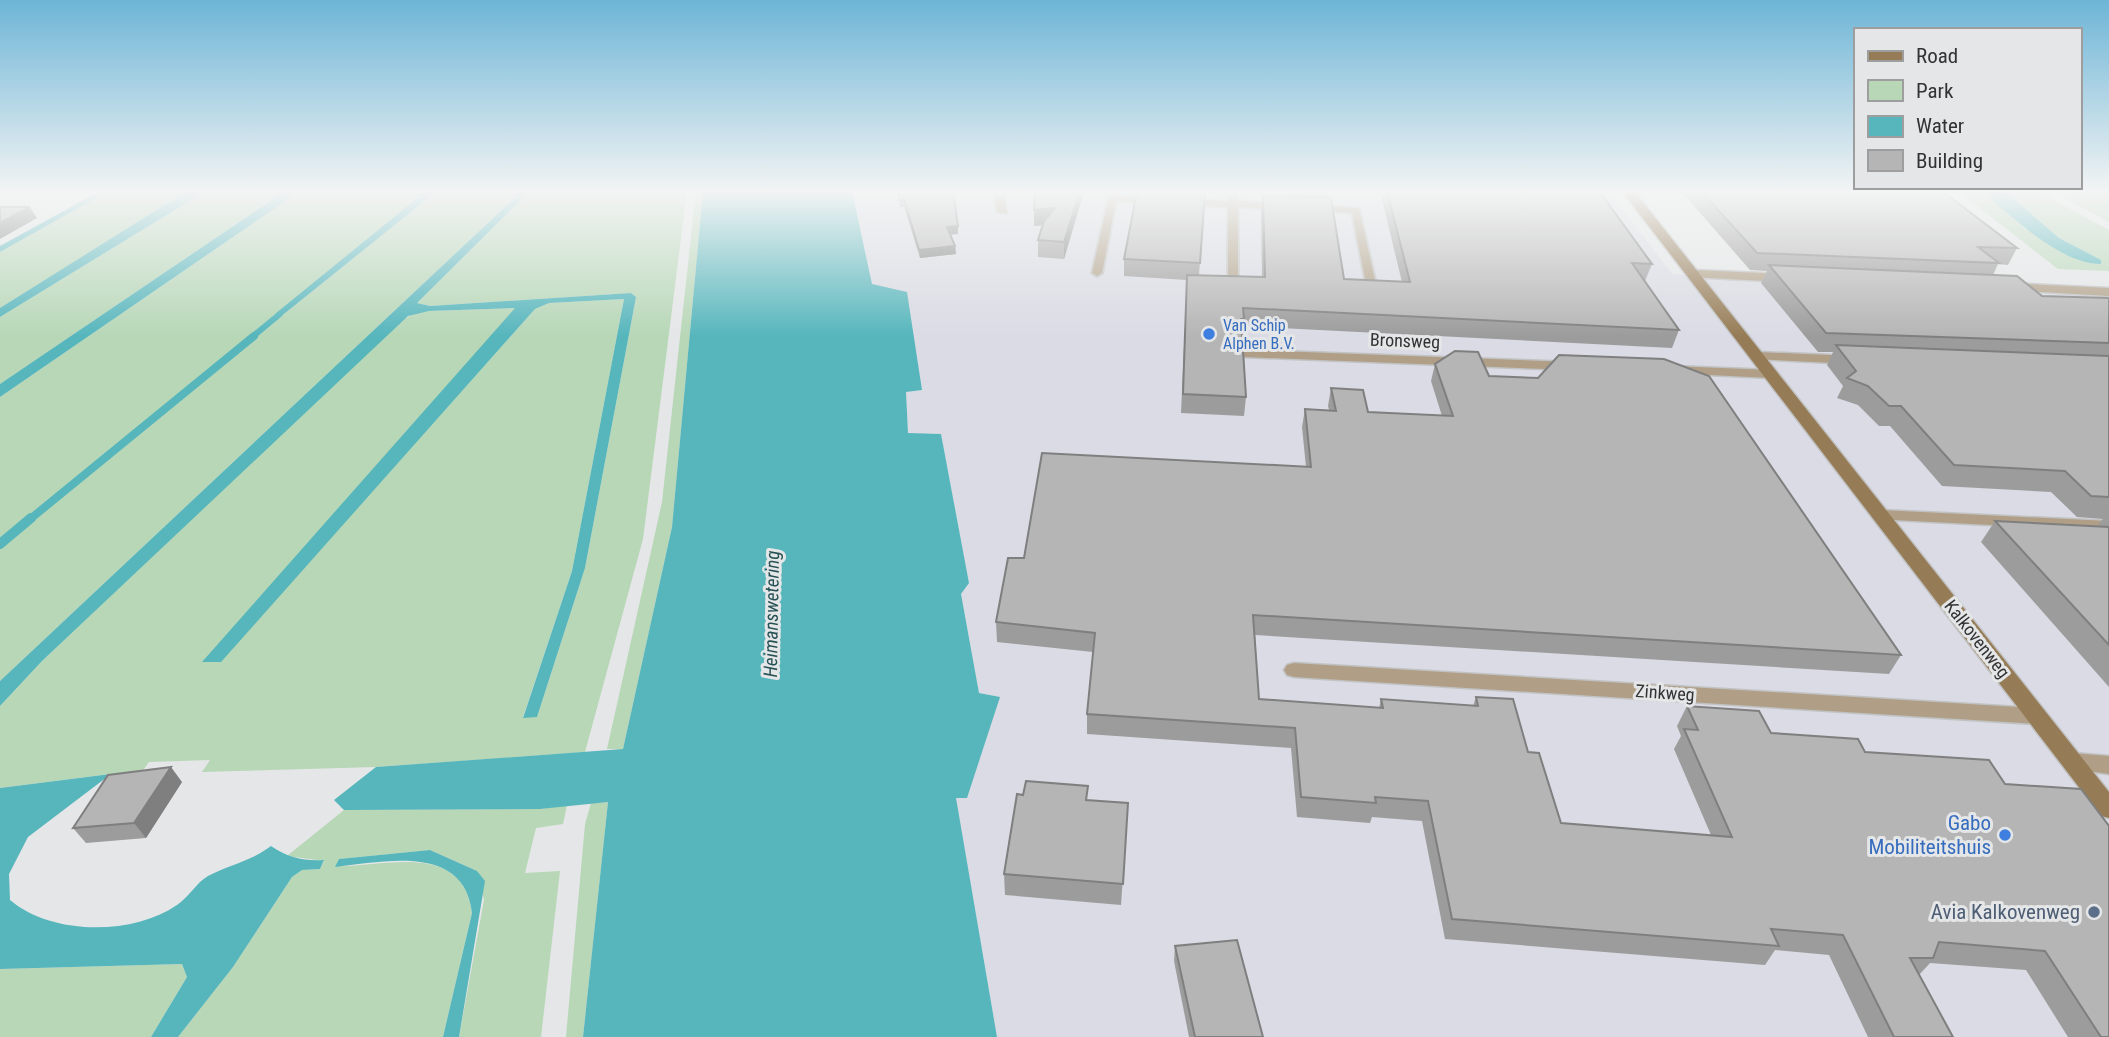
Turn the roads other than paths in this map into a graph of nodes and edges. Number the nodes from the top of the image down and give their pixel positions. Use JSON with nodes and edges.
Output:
{"nodes":[{"id":1,"x":1104,"y":239,"type":"edge"},
{"id":2,"x":1233,"y":239,"type":"edge"},
{"id":3,"x":1362,"y":239,"type":"edge"},
{"id":4,"x":1666,"y":239,"type":"edge"},
{"id":5,"x":1097,"y":273,"type":"dead end"},
{"id":6,"x":1694,"y":274,"type":"junction"},
{"id":7,"x":1806,"y":279,"type":"edge"},
{"id":8,"x":1233,"y":281,"type":"edge"},
{"id":9,"x":1995,"y":287,"type":"edge"},
{"id":10,"x":1372,"y":289,"type":"edge"},
{"id":11,"x":2109,"y":292,"type":"edge"},
{"id":12,"x":1248,"y":354,"type":"dead end"},
{"id":13,"x":1758,"y":356,"type":"junction"},
{"id":14,"x":1866,"y":360,"type":"edge"},
{"id":15,"x":1592,"y":367,"type":"edge"},
{"id":16,"x":1661,"y":370,"type":"edge"},
{"id":17,"x":1771,"y":374,"type":"junction"},
{"id":18,"x":1881,"y":515,"type":"junction"},
{"id":19,"x":2109,"y":526,"type":"edge"},
{"id":20,"x":1294,"y":670,"type":"dead end"},
{"id":21,"x":2036,"y":716,"type":"junction"},
{"id":22,"x":2073,"y":762,"type":"junction"},
{"id":23,"x":2109,"y":765,"type":"edge"},
{"id":24,"x":2109,"y":809,"type":"edge"}],
"edges":[{"from":1,"to":5,"type":"lane"},
{"from":2,"to":8,"type":"lane"},
{"from":3,"to":10,"type":"lane"},
{"from":4,"to":6,"type":"street","name":"Kalkovenweg"},
{"from":6,"to":7,"type":"street"},
{"from":6,"to":13,"type":"street","name":"Kalkovenweg"},
{"from":9,"to":11,"type":"street"},
{"from":12,"to":15,"type":"street","name":"Bronsweg"},
{"from":13,"to":14,"type":"street"},
{"from":13,"to":17,"type":"street","name":"Kalkovenweg"},
{"from":16,"to":17,"type":"street"},
{"from":17,"to":18,"type":"street","name":"Kalkovenweg"},
{"from":18,"to":19,"type":"street"},
{"from":18,"to":21,"type":"street","name":"Kalkovenweg"},
{"from":20,"to":21,"type":"street","name":"Zinkweg"},
{"from":21,"to":22,"type":"street","name":"Kalkovenweg"},
{"from":22,"to":23,"type":"street"},
{"from":22,"to":24,"type":"street","name":"Kalkovenweg"}]}
